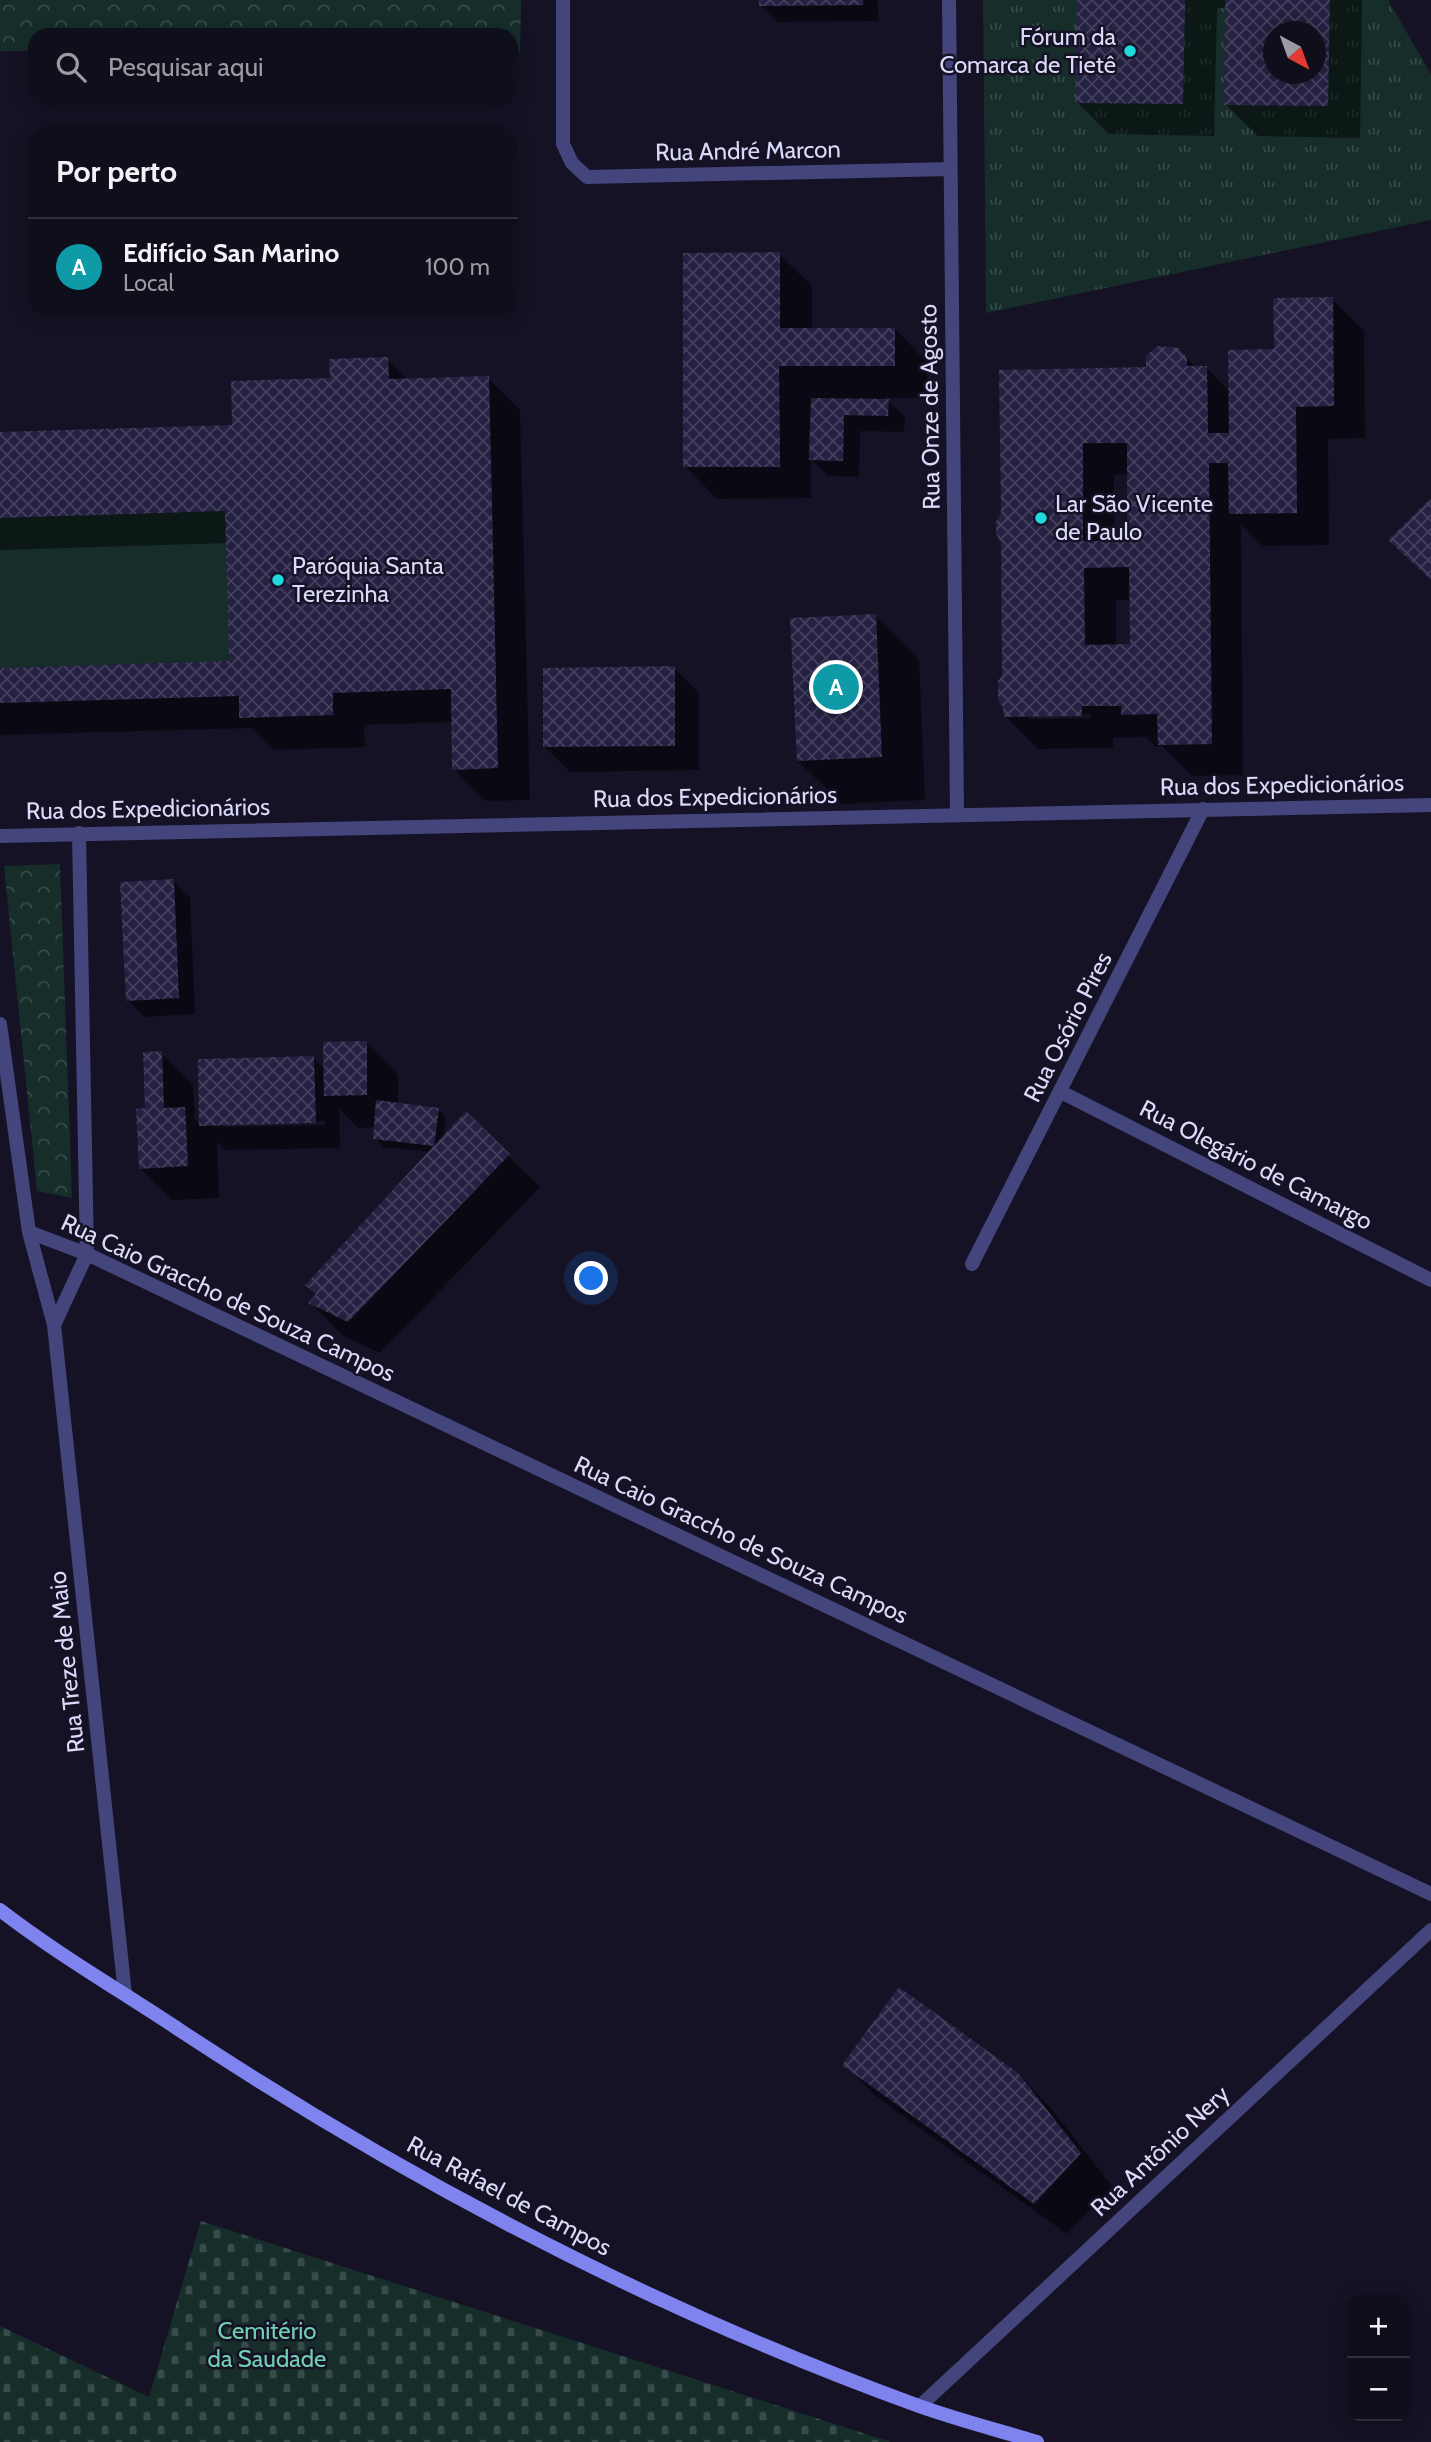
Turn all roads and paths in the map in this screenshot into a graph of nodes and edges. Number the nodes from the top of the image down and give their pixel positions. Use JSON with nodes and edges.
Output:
{"nodes":[{"id":1,"x":563,"y":0,"type":"edge"},
{"id":2,"x":948,"y":0,"type":"edge"},
{"id":3,"x":950,"y":169,"type":"junction"},
{"id":4,"x":1431,"y":805,"type":"edge"},
{"id":5,"x":1203,"y":810,"type":"junction"},
{"id":6,"x":957,"y":814,"type":"junction"},
{"id":7,"x":79,"y":833,"type":"junction"},
{"id":8,"x":0,"y":836,"type":"edge"},
{"id":9,"x":0,"y":1024,"type":"edge"},
{"id":10,"x":1061,"y":1092,"type":"junction"},
{"id":11,"x":29,"y":1233,"type":"junction"},
{"id":12,"x":87,"y":1254,"type":"junction"},
{"id":13,"x":972,"y":1265,"type":"dead end"},
{"id":14,"x":1431,"y":1280,"type":"edge"},
{"id":15,"x":54,"y":1325,"type":"junction"},
{"id":16,"x":1431,"y":1894,"type":"edge"},
{"id":17,"x":0,"y":1910,"type":"edge"},
{"id":18,"x":1431,"y":1930,"type":"edge"},
{"id":19,"x":125,"y":1994,"type":"junction"},
{"id":20,"x":920,"y":2406,"type":"junction"},
{"id":21,"x":1037,"y":2442,"type":"edge"}],
"edges":[{"from":1,"to":3,"type":"street","name":"Rua André Marcon"},
{"from":2,"to":3,"type":"street","name":"Rua Onze de Agosto"},
{"from":3,"to":6,"type":"street","name":"Rua Onze de Agosto"},
{"from":4,"to":5,"type":"street","name":"Rua dos Expedicionários"},
{"from":5,"to":6,"type":"street","name":"Rua dos Expedicionários"},
{"from":5,"to":10,"type":"street","name":"Rua Osório Pires"},
{"from":6,"to":7,"type":"street","name":"Rua dos Expedicionários"},
{"from":7,"to":8,"type":"street","name":"Rua dos Expedicionários"},
{"from":7,"to":12,"type":"street"},
{"from":9,"to":11,"type":"street","name":"Rua Treze de Maio"},
{"from":10,"to":13,"type":"street","name":"Rua Osório Pires"},
{"from":10,"to":14,"type":"street","name":"Rua Olegário de Camargo"},
{"from":11,"to":12,"type":"street","name":"Rua Caio Graccho de Souza Campos"},
{"from":11,"to":15,"type":"street","name":"Rua Treze de Maio"},
{"from":12,"to":15,"type":"street"},
{"from":12,"to":16,"type":"street","name":"Rua Caio Graccho de Souza Campos"},
{"from":15,"to":19,"type":"street","name":"Rua Treze de Maio"},
{"from":17,"to":19,"type":"main road","name":"Rua Rafael de Campos"},
{"from":18,"to":20,"type":"street","name":"Rua Antônio Nery"},
{"from":19,"to":20,"type":"main road","name":"Rua Rafael de Campos"},
{"from":20,"to":21,"type":"main road","name":"Rua Rafael de Campos"}]}
